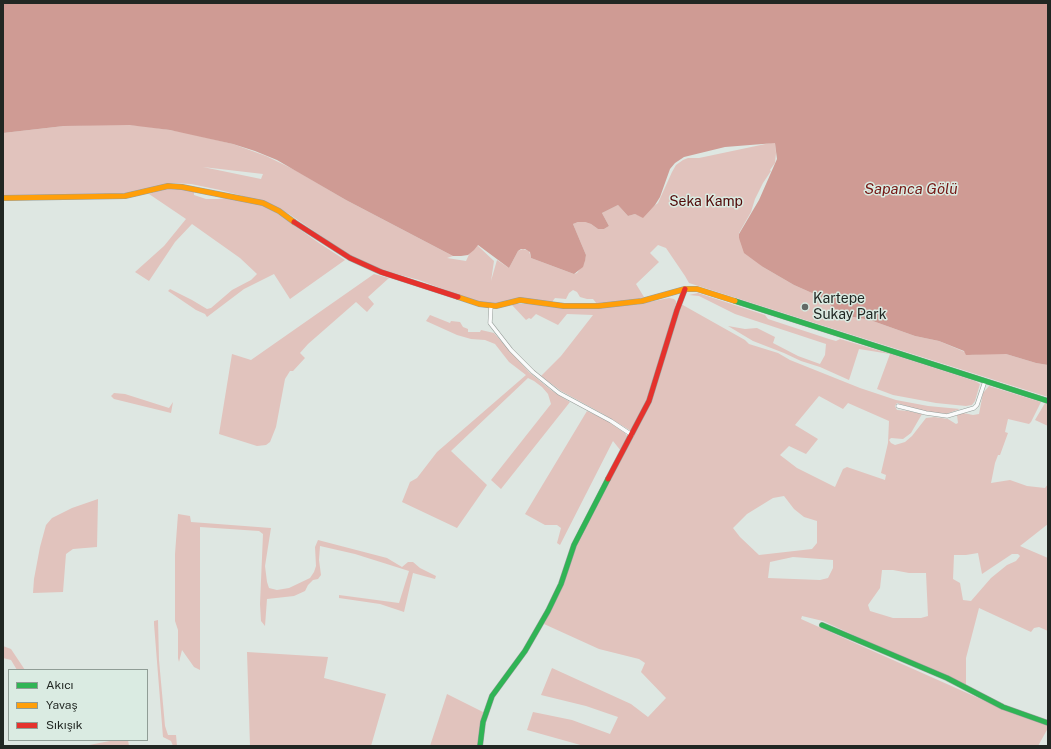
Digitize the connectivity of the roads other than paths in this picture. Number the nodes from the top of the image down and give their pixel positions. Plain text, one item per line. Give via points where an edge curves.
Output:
1 (3, 198) edge
2 (685, 289) junction
3 (491, 306) junction
4 (985, 381) junction
5 (1048, 401) edge
6 (898, 406) dead end
7 (632, 435) junction
8 (822, 625) dead end
9 (1048, 723) edge
10 (480, 746) edge

1 - 3 street via 133,195 168,186 263,203 279,211 341,254 381,272
2 - 3 street via 653,299 620,304 564,306 520,300
2 - 4 street via 697,289
2 - 7 street via 676,310 652,394
3 - 7 street via 490,323 511,350 533,372 559,393
4 - 5 street
4 - 6 street via 974,408 947,416
7 - 10 street via 579,535 556,597 541,625 492,696 483,722
8 - 9 street via 947,678 1003,707

